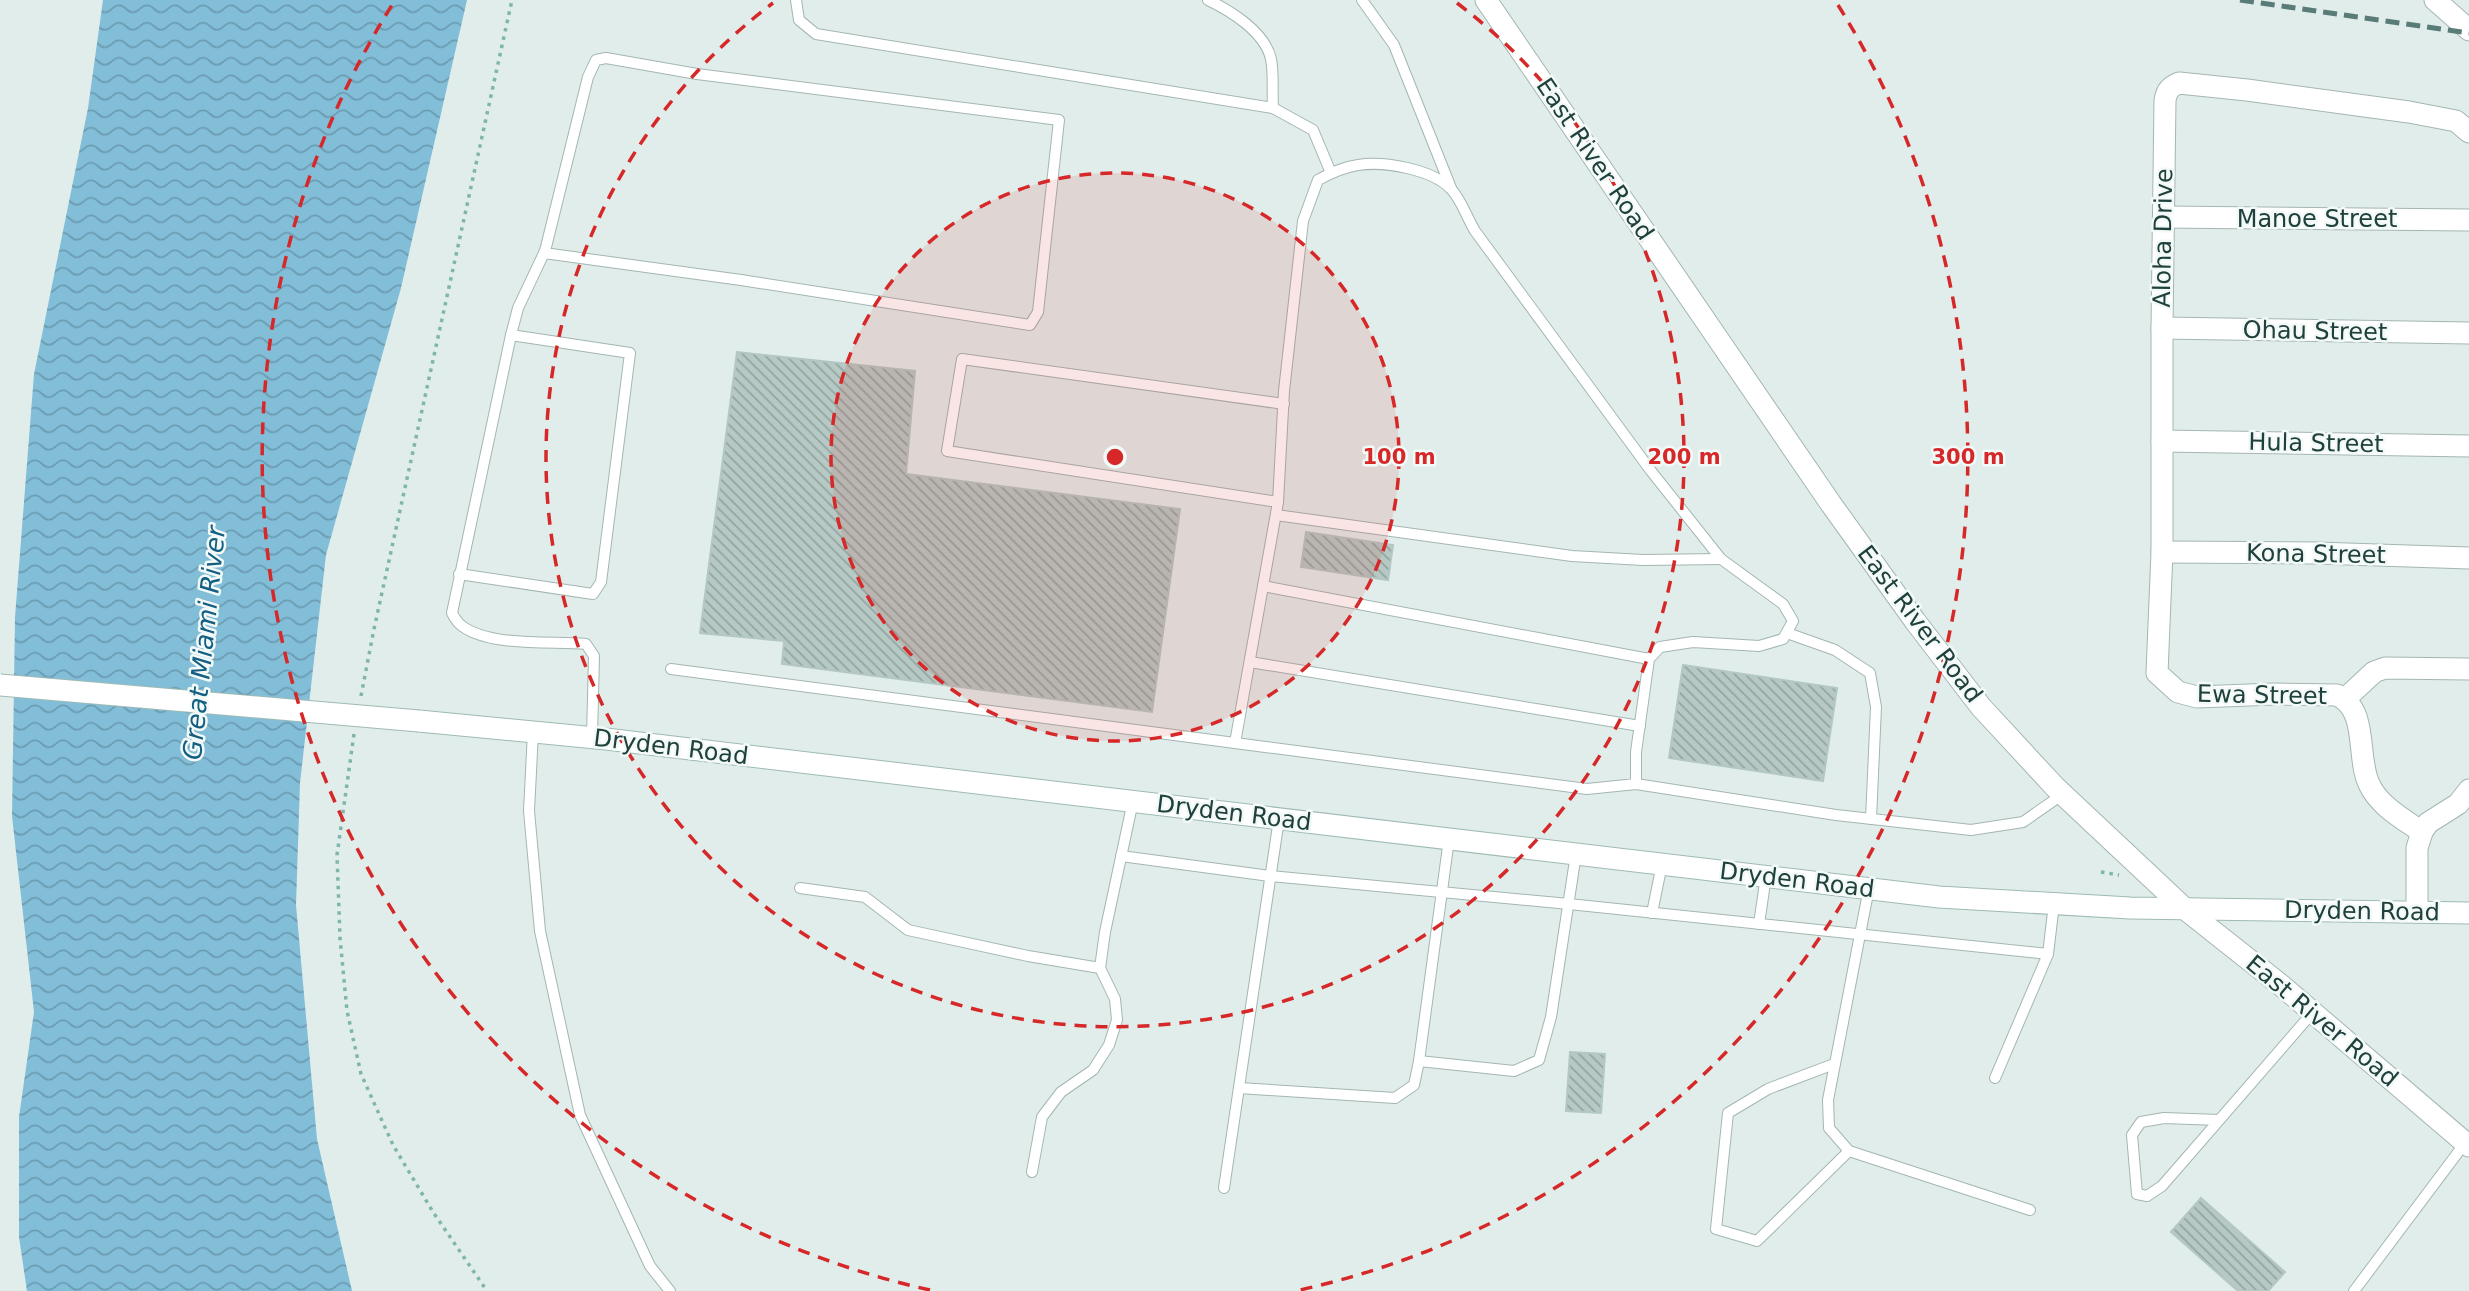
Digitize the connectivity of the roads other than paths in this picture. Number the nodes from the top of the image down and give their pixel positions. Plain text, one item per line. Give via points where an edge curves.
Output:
1 (796, 0) edge
2 (1208, 0) edge
3 (1362, 0) edge
4 (1486, 0) edge
5 (2435, 0) edge
6 (2469, 30) edge
7 (1273, 108) junction
8 (2468, 131) edge
9 (1331, 173) junction
10 (1451, 188) junction
11 (2164, 217) junction
12 (2469, 220) edge
13 (544, 253) junction
14 (2162, 328) junction
15 (2469, 334) edge
16 (511, 335) junction
17 (1284, 404) junction
18 (2162, 441) junction
19 (2469, 446) edge
20 (1278, 502) junction
21 (1276, 515) junction
22 (2162, 552) junction
23 (2469, 558) edge
24 (1721, 559) junction
25 (459, 574) junction
26 (1263, 586) junction
27 (1787, 633) junction
28 (1649, 659) junction
29 (1250, 662) junction
30 (671, 669) dead end
31 (2469, 669) edge
32 (0, 685) edge
33 (2171, 688) joint
34 (2345, 699) junction
35 (1640, 726) junction
36 (533, 732) junction
37 (592, 737) junction
38 (1235, 743) junction
39 (1636, 784) junction
40 (2469, 790) edge
41 (2063, 794) junction
42 (1133, 801) junction
43 (1279, 819) junction
44 (1871, 819) junction
45 (2422, 832) junction
46 (1449, 839) junction
47 (1576, 854) junction
48 (1121, 856) junction
49 (1662, 864) junction
50 (1270, 876) junction
51 (1766, 876) junction
52 (800, 888) dead end
53 (1869, 888) junction
54 (1442, 893) junction
55 (1569, 904) junction
56 (2054, 904) junction
57 (2185, 909) junction
58 (2417, 912) junction
59 (1652, 913) junction
60 (2469, 913) edge
61 (1759, 924) junction
62 (1861, 935) junction
63 (2048, 954) junction
64 (1100, 968) junction
65 (2313, 1012) junction
66 (1419, 1061) junction
67 (1834, 1064) junction
68 (1995, 1078) dead end
69 (1239, 1088) junction
70 (2219, 1120) junction
71 (2467, 1144) edge
72 (1849, 1151) junction
73 (1032, 1172) dead end
74 (1224, 1188) dead end
75 (2030, 1210) dead end
76 (670, 1291) edge
77 (2354, 1291) edge

1 - 7 lane via 799,20 816,34
2 - 7 lane via 1254,30 1271,57
3 - 10 lane via 1394,45
4 - 41 street, East River Road via 1915,621 1981,707
5 - 6 street
7 - 9 lane via 1312,130
8 - 11 street, Aloha Drive via 2456,121 2409,112 2179,83 2171,87 2165,100
9 - 10 lane via 1360,164 1399,166 1430,175
9 - 17 lane via 1318,180 1303,221
10 - 24 lane via 1475,231
11 - 12 street, Manoe Street
11 - 14 street, Aloha Drive
13 - 13 lane via 1030,325 1038,312 1059,120 596,60
13 - 16 lane
14 - 15 street, Ohau Street
14 - 18 street, Aloha Drive
16 - 25 lane
16 - 25 lane via 630,353 601,582 593,594
17 - 20 lane
17 - 20 lane via 962,359 947,451
18 - 19 street, Hula Street
18 - 22 street, Aloha Drive
20 - 21 lane
21 - 24 lane via 1572,556
21 - 26 lane
22 - 23 street, Kona Street
22 - 33 street, Aloha Drive via 2157,673
24 - 27 lane via 1783,604 1793,621
25 - 37 lane via 452,613 461,626 485,636 529,643 586,644 594,656
26 - 28 lane
26 - 29 lane
27 - 28 lane via 1783,639 1759,646 1693,642 1660,647
27 - 44 lane via 1835,650 1870,673 1876,707
28 - 35 lane
29 - 35 lane
29 - 38 lane
30 - 38 lane
31 - 34 street, Ewa Street via 2385,668 2374,672
32 - 36 street, Dryden Road, bridge
33 - 34 street, Ewa Street via 2206,697 2274,694
34 - 45 street via 2356,713 2369,785 2388,808
35 - 39 lane
36 - 37 street, Dryden Road
36 - 76 lane via 529,811 541,931 580,1115 650,1266
37 - 42 street, Dryden Road
38 - 39 lane via 1587,789
39 - 44 lane
40 - 45 street
41 - 44 lane via 2023,822 1971,830
41 - 57 street, East River Road
42 - 43 street, Dryden Road
42 - 48 lane
43 - 46 street, Dryden Road
43 - 50 lane
45 - 58 street via 2417,848
46 - 47 street, Dryden Road
46 - 54 lane
47 - 49 street, Dryden Road
47 - 55 lane
48 - 50 lane
48 - 64 lane
49 - 51 street, Dryden Road
49 - 59 lane
50 - 54 lane
50 - 69 lane
51 - 53 street, Dryden Road
51 - 61 lane
52 - 64 lane via 865,897 908,930
53 - 56 street, Dryden Road
53 - 62 lane
54 - 55 lane
54 - 66 lane
55 - 59 lane
55 - 66 lane via 1551,1017 1539,1060 1514,1071
56 - 57 street, Dryden Road
56 - 63 lane
57 - 58 street, Dryden Road
57 - 65 street, East River Road
58 - 60 street, Dryden Road
59 - 61 lane
61 - 62 lane
62 - 63 lane
62 - 67 lane
63 - 68 lane
64 - 73 lane via 1115,999 1117,1020 1109,1045 1093,1070 1061,1092 1042,1117
65 - 70 lane
65 - 71 street, East River Road
66 - 69 lane via 1414,1086 1395,1098
67 - 72 lane via 1829,1128
67 - 72 lane via 1768,1089 1728,1113 1716,1229 1757,1241
69 - 74 lane
70 - 70 lane via 2162,1186 2147,1195 2137,1194 2132,1135 2141,1122
71 - 77 lane
72 - 75 lane

